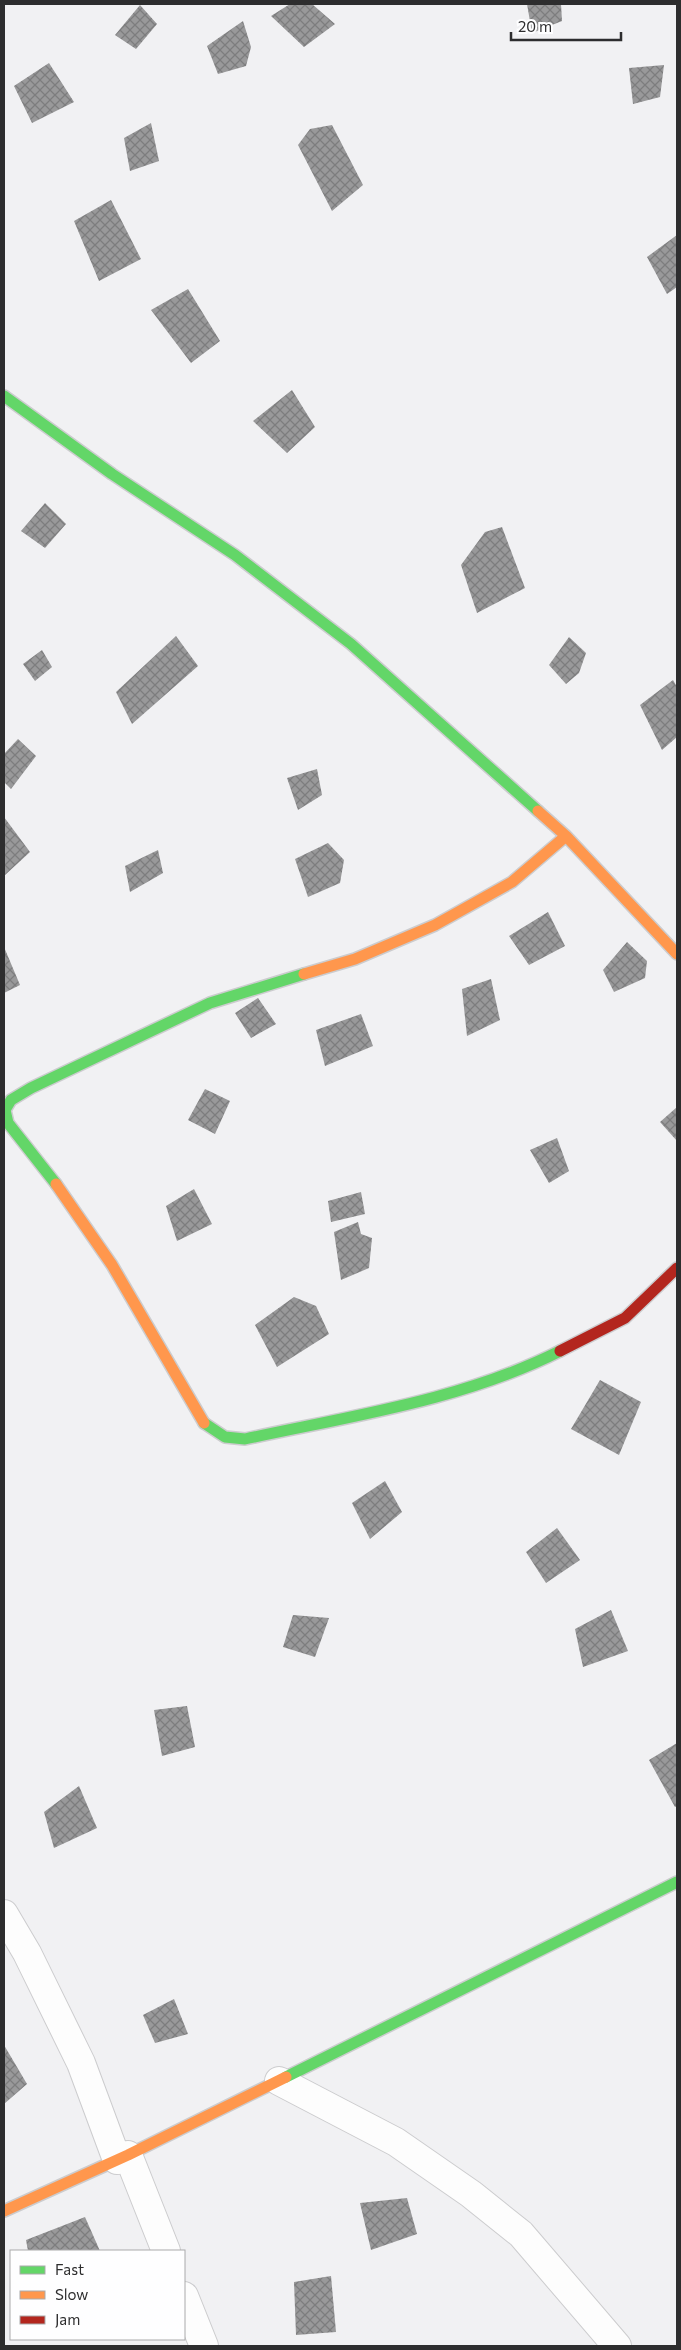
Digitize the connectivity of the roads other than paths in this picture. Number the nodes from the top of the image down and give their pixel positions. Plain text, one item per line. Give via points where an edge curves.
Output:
1 (4, 396) edge
2 (566, 836) junction
3 (677, 954) edge
4 (677, 1268) edge
5 (677, 1882) edge
6 (4, 1914) edge
7 (279, 2081) junction
8 (122, 2158) junction
9 (4, 2211) edge
10 (166, 2250) edge
11 (185, 2298) edge
12 (204, 2346) edge
13 (617, 2346) edge

1 - 2 street via 112,474 235,555 351,644
2 - 3 street
2 - 4 street via 512,882 434,924 355,959 210,1003 31,1088 11,1100 5,1110 8,1123 56,1183 112,1265 205,1424 225,1437 245,1439 425,1400 530,1366 624,1318
5 - 7 street
6 - 8 street via 81,2062
7 - 8 street
7 - 13 street via 396,2142 471,2194 514,2228
8 - 9 street
8 - 10 street
11 - 12 street

